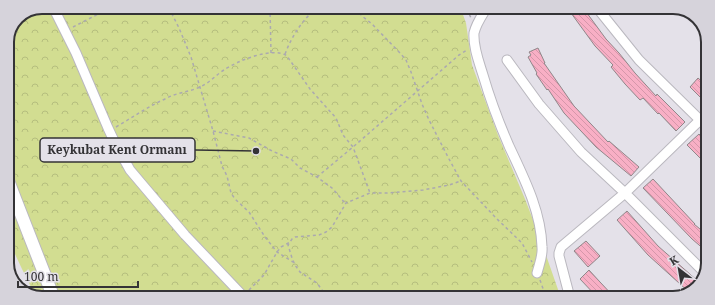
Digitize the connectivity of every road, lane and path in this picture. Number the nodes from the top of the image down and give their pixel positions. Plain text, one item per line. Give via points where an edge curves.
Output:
1 (57, 14) edge
2 (98, 14) edge
3 (172, 14) edge
4 (270, 14) edge
5 (311, 14) edge
6 (360, 14) edge
7 (483, 14) edge
8 (602, 14) edge
9 (65, 30) junction
10 (475, 45) junction
11 (271, 53) junction
12 (285, 54) junction
13 (507, 60) dead end
14 (200, 88) junction
15 (418, 91) junction
16 (700, 120) joint
17 (109, 131) junction
18 (213, 131) junction
19 (354, 147) junction
20 (317, 177) junction
21 (461, 181) junction
22 (370, 193) junction
23 (624, 193) junction
24 (14, 196) edge
25 (346, 203) junction
26 (290, 242) junction
27 (277, 252) junction
28 (293, 262) junction
29 (700, 267) edge
30 (537, 273) junction
31 (51, 291) edge
32 (238, 291) edge
33 (248, 291) edge
34 (323, 291) edge
35 (543, 291) edge
36 (568, 291) edge

1 - 9 street
2 - 9 path
3 - 14 path via 185,43
4 - 11 path
5 - 12 path via 296,31
6 - 15 path via 401,54 409,66
7 - 10 street via 475,29
8 - 16 street via 639,60
9 - 17 street
10 - 15 path via 459,55
10 - 30 street via 490,98 537,216 542,255
11 - 12 path
11 - 14 path via 234,64
12 - 19 path via 334,115 343,135
13 - 23 street via 539,104 581,152
14 - 17 path via 168,97
14 - 18 path
15 - 19 path
15 - 21 path via 437,136
16 - 23 street
17 - 32 street via 130,170 185,235
18 - 20 path via 249,138 291,159 300,168
18 - 27 path via 231,193 249,212 264,237
19 - 20 path
19 - 22 path
20 - 25 path
21 - 22 path via 417,191
21 - 30 path via 522,243
22 - 25 path
23 - 29 street
23 - 36 street via 561,247 559,256
24 - 31 street
25 - 26 path via 332,227 326,232 295,237
26 - 27 path
26 - 28 path via 288,244
27 - 28 path
27 - 33 path via 264,276
28 - 34 path via 300,272 317,283
30 - 35 path

